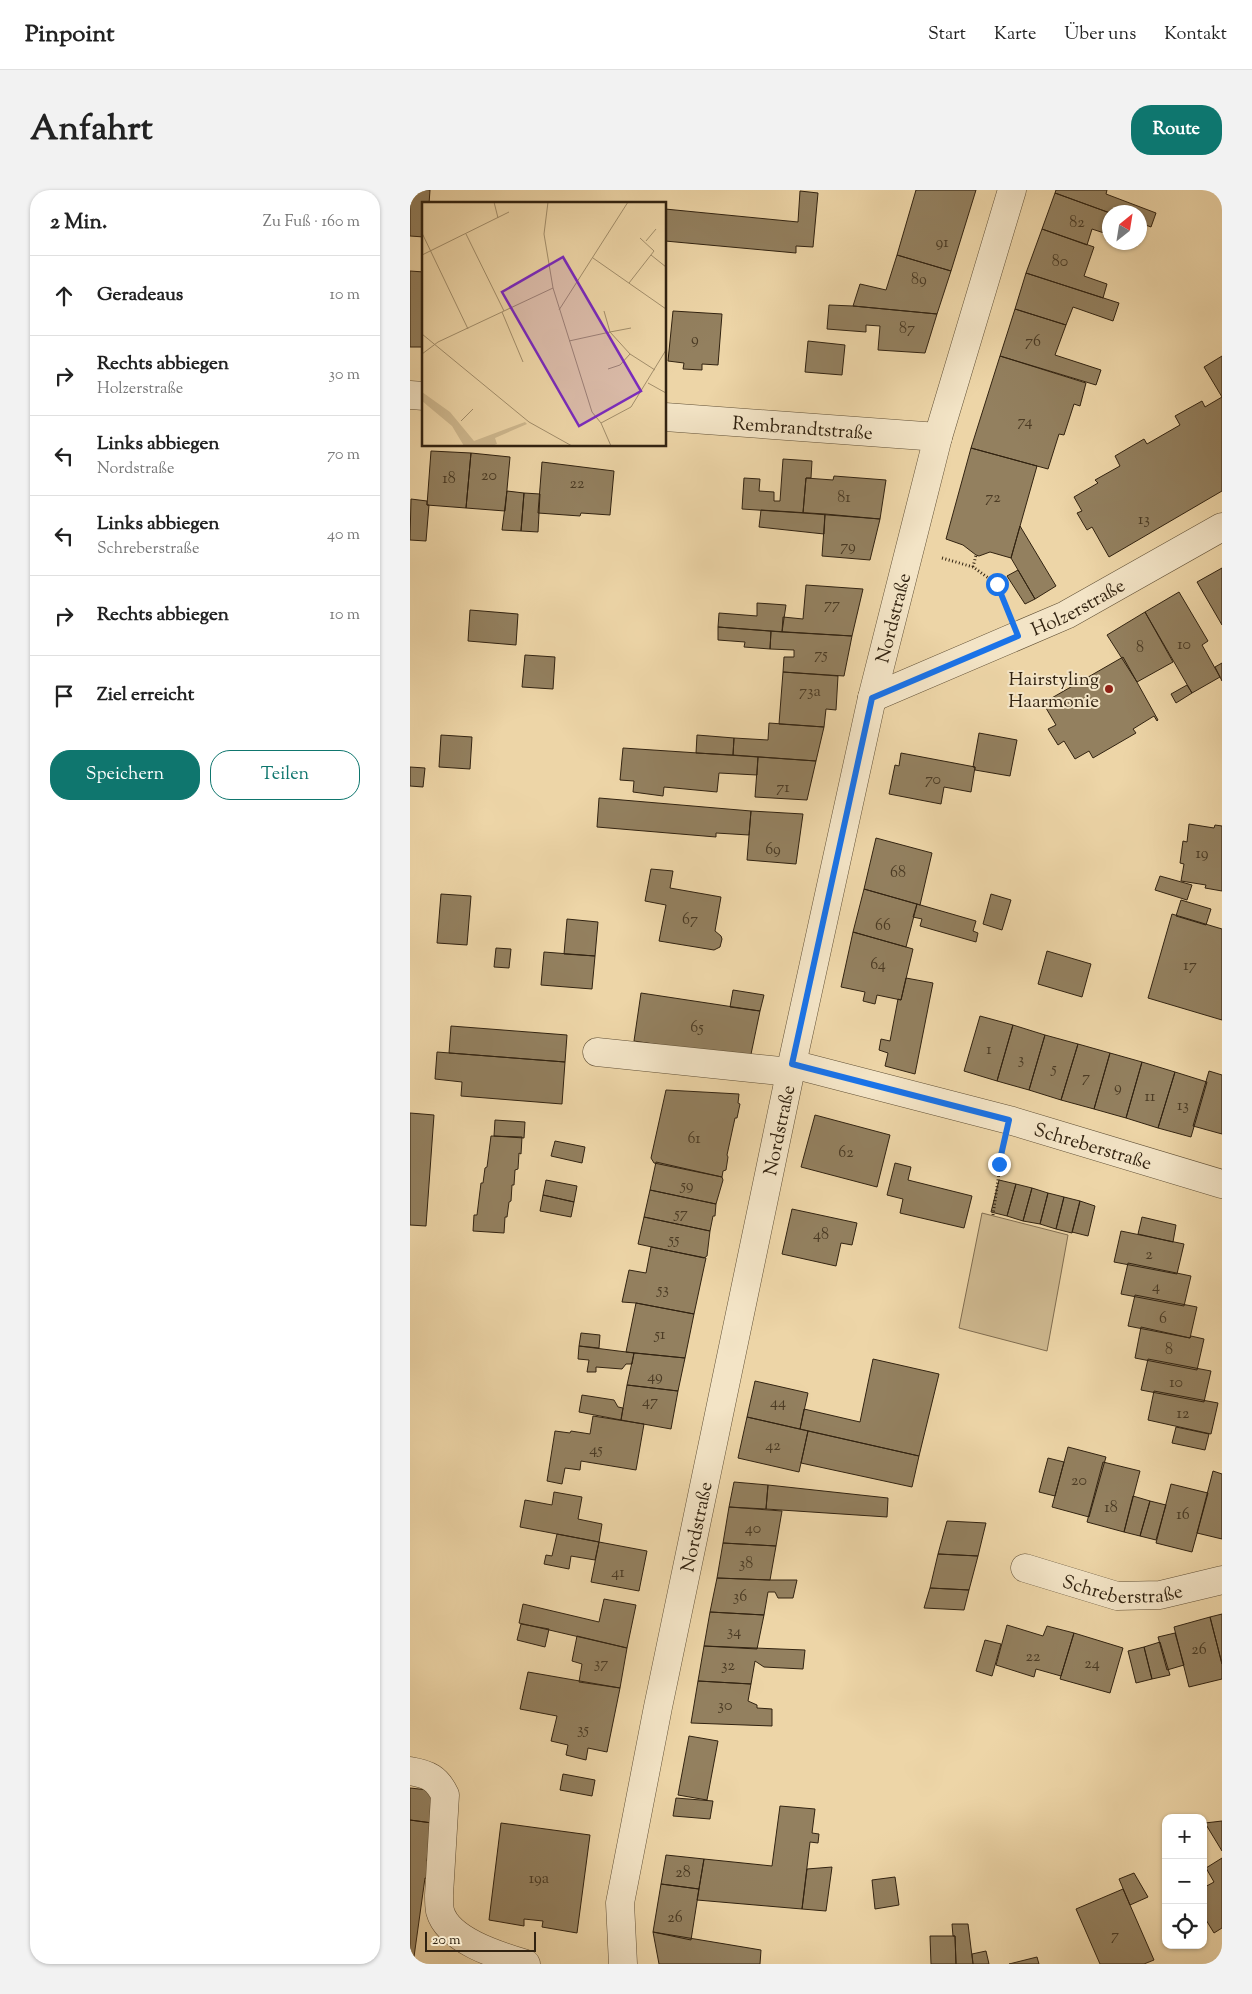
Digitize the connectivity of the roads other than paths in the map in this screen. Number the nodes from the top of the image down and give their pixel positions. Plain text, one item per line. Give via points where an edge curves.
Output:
1 (1012, 190) edge
2 (666, 417) edge
3 (938, 437) junction
4 (1222, 527) edge
5 (872, 698) junction
6 (597, 1052) dead end
7 (791, 1068) junction
8 (1222, 1184) edge
9 (1025, 1568) dead end
10 (1222, 1580) edge
11 (410, 1771) edge
12 (526, 1964) edge
13 (623, 1964) edge

1 - 3 street, Nordstraße
2 - 3 street, Rembrandtstraße
3 - 5 street, Nordstraße
4 - 5 street, Holzerstraße via 1066,615
5 - 7 street, Nordstraße
6 - 7 street, Schreberstraße
7 - 8 street, Schreberstraße via 1009,1120
7 - 13 street, Nordstraße via 620,1903
9 - 10 street, Schreberstraße via 1117,1596 1160,1595
11 - 12 street via 426,1774 441,1786 445,1795 440,1912 451,1929 471,1943

